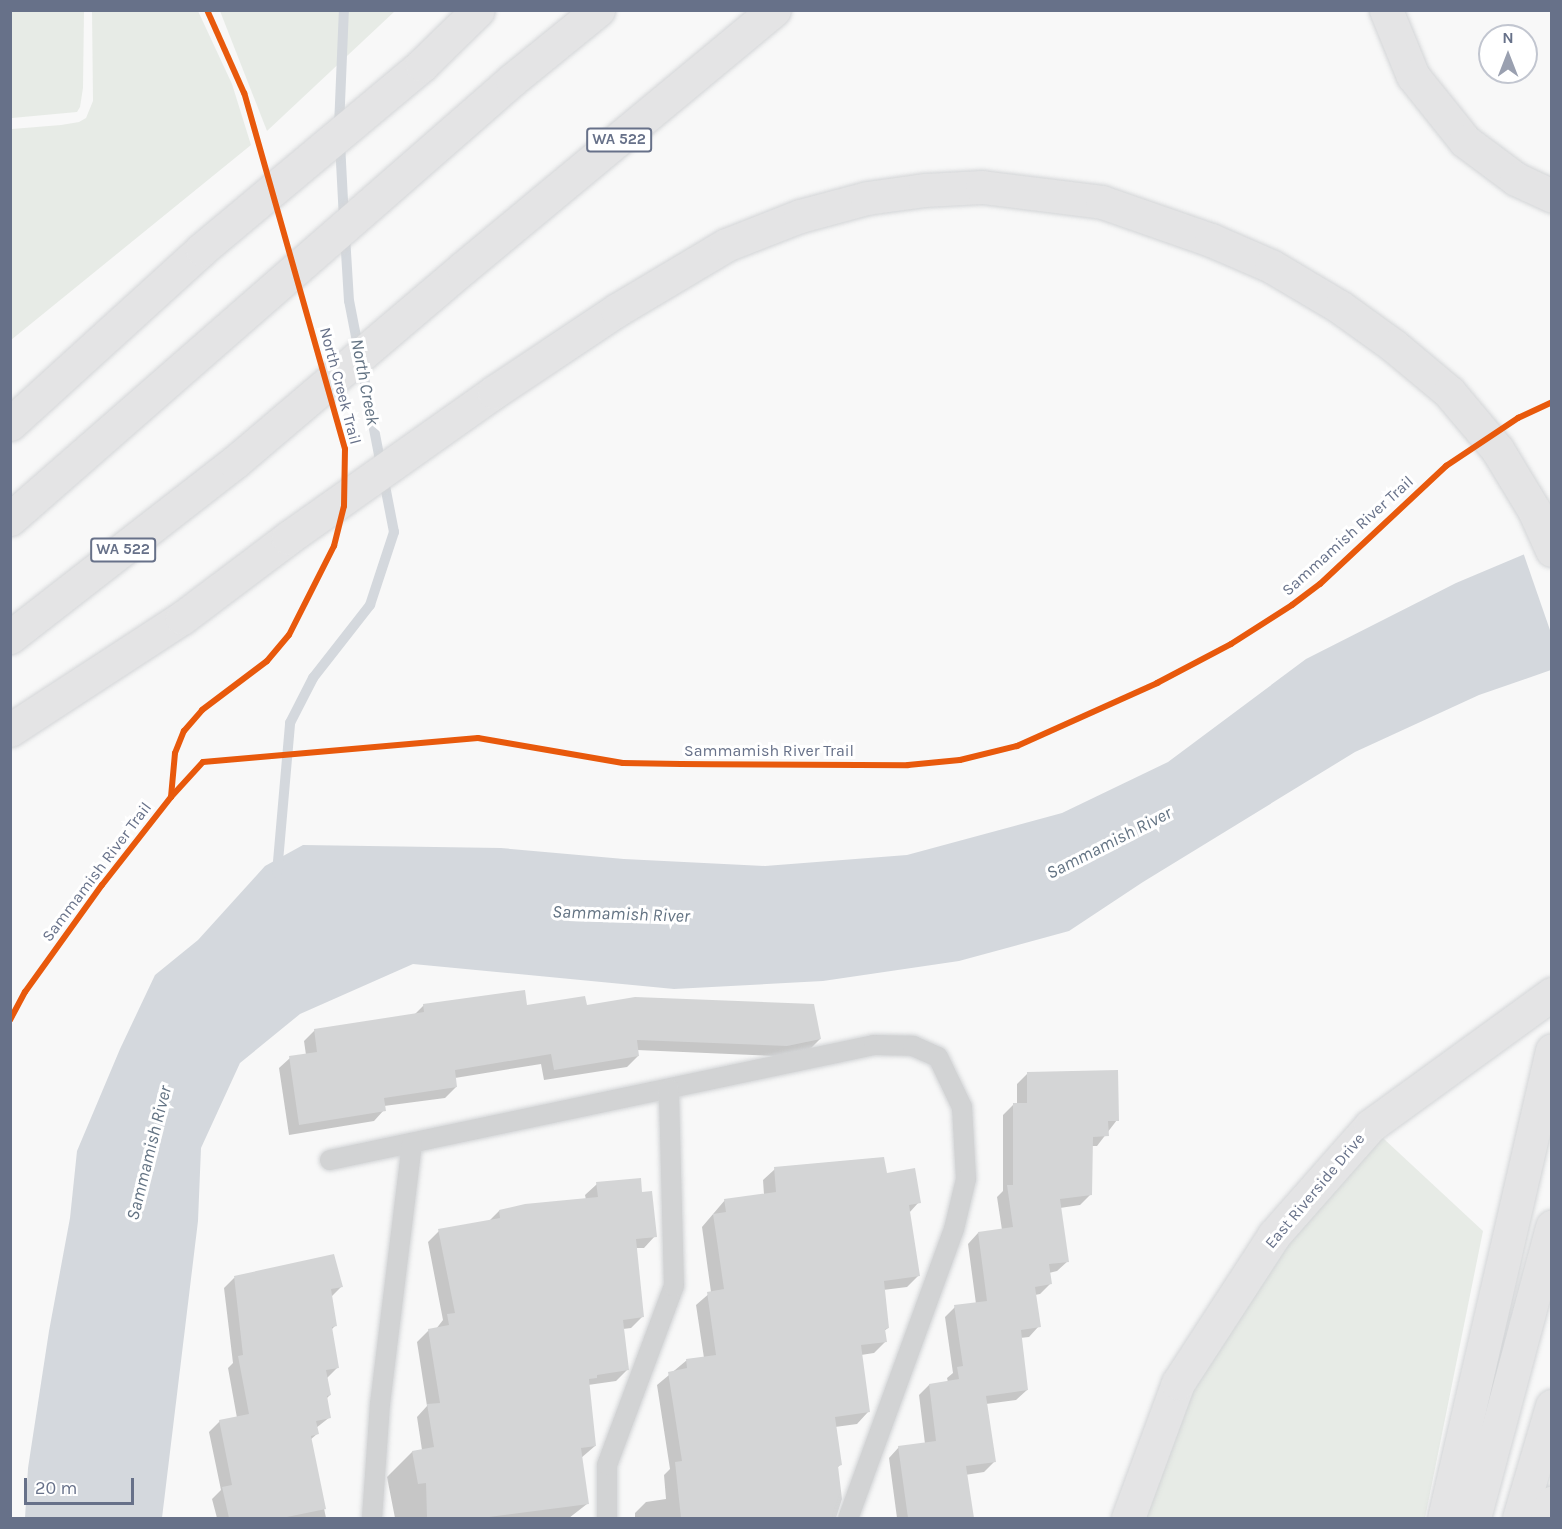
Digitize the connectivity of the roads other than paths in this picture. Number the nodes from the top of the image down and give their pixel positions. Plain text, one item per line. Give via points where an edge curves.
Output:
1 (478, 10) edge
2 (598, 10) edge
3 (774, 10) edge
4 (1386, 10) edge
5 (1551, 195) edge
6 (102, 339) junction
7 (10, 402) edge
8 (10, 424) edge
9 (10, 519) edge
10 (1551, 550) edge
11 (10, 637) edge
12 (10, 730) edge
13 (1551, 994) edge
14 (1551, 1050) edge
15 (669, 1089) junction
16 (412, 1144) junction
17 (330, 1160) dead end
18 (1550, 1231) edge
19 (1551, 1406) edge
20 (1551, 1503) edge
21 (372, 1518) edge
22 (607, 1518) edge
23 (848, 1518) edge
24 (1128, 1518) edge
25 (1444, 1518) edge
26 (1474, 1518) edge
27 (1519, 1518) edge
28 (1547, 1518) edge

1 - 6 main road via 422,65 202,249
2 - 9 main road via 512,80
3 - 11 main road, WA 522 via 235,462
4 - 5 main road via 1413,76 1465,141 1516,179
6 - 7 main road
6 - 8 main road
10 - 12 main road via 1534,510 1497,449 1449,392 1340,307 1281,272 1211,240 1102,202 982,187 925,190 867,198 800,216 726,244 494,392 182,618
13 - 24 main road, East Riverside Drive via 1370,1126 1274,1235 1178,1383
14 - 25 main road
15 - 16 lane
15 - 22 lane via 674,1286 608,1465
15 - 23 lane via 874,1045 914,1046 938,1057 962,1107 966,1179 954,1229
16 - 17 lane
16 - 21 lane via 380,1404
18 - 26 main road
19 - 27 main road
20 - 28 main road

